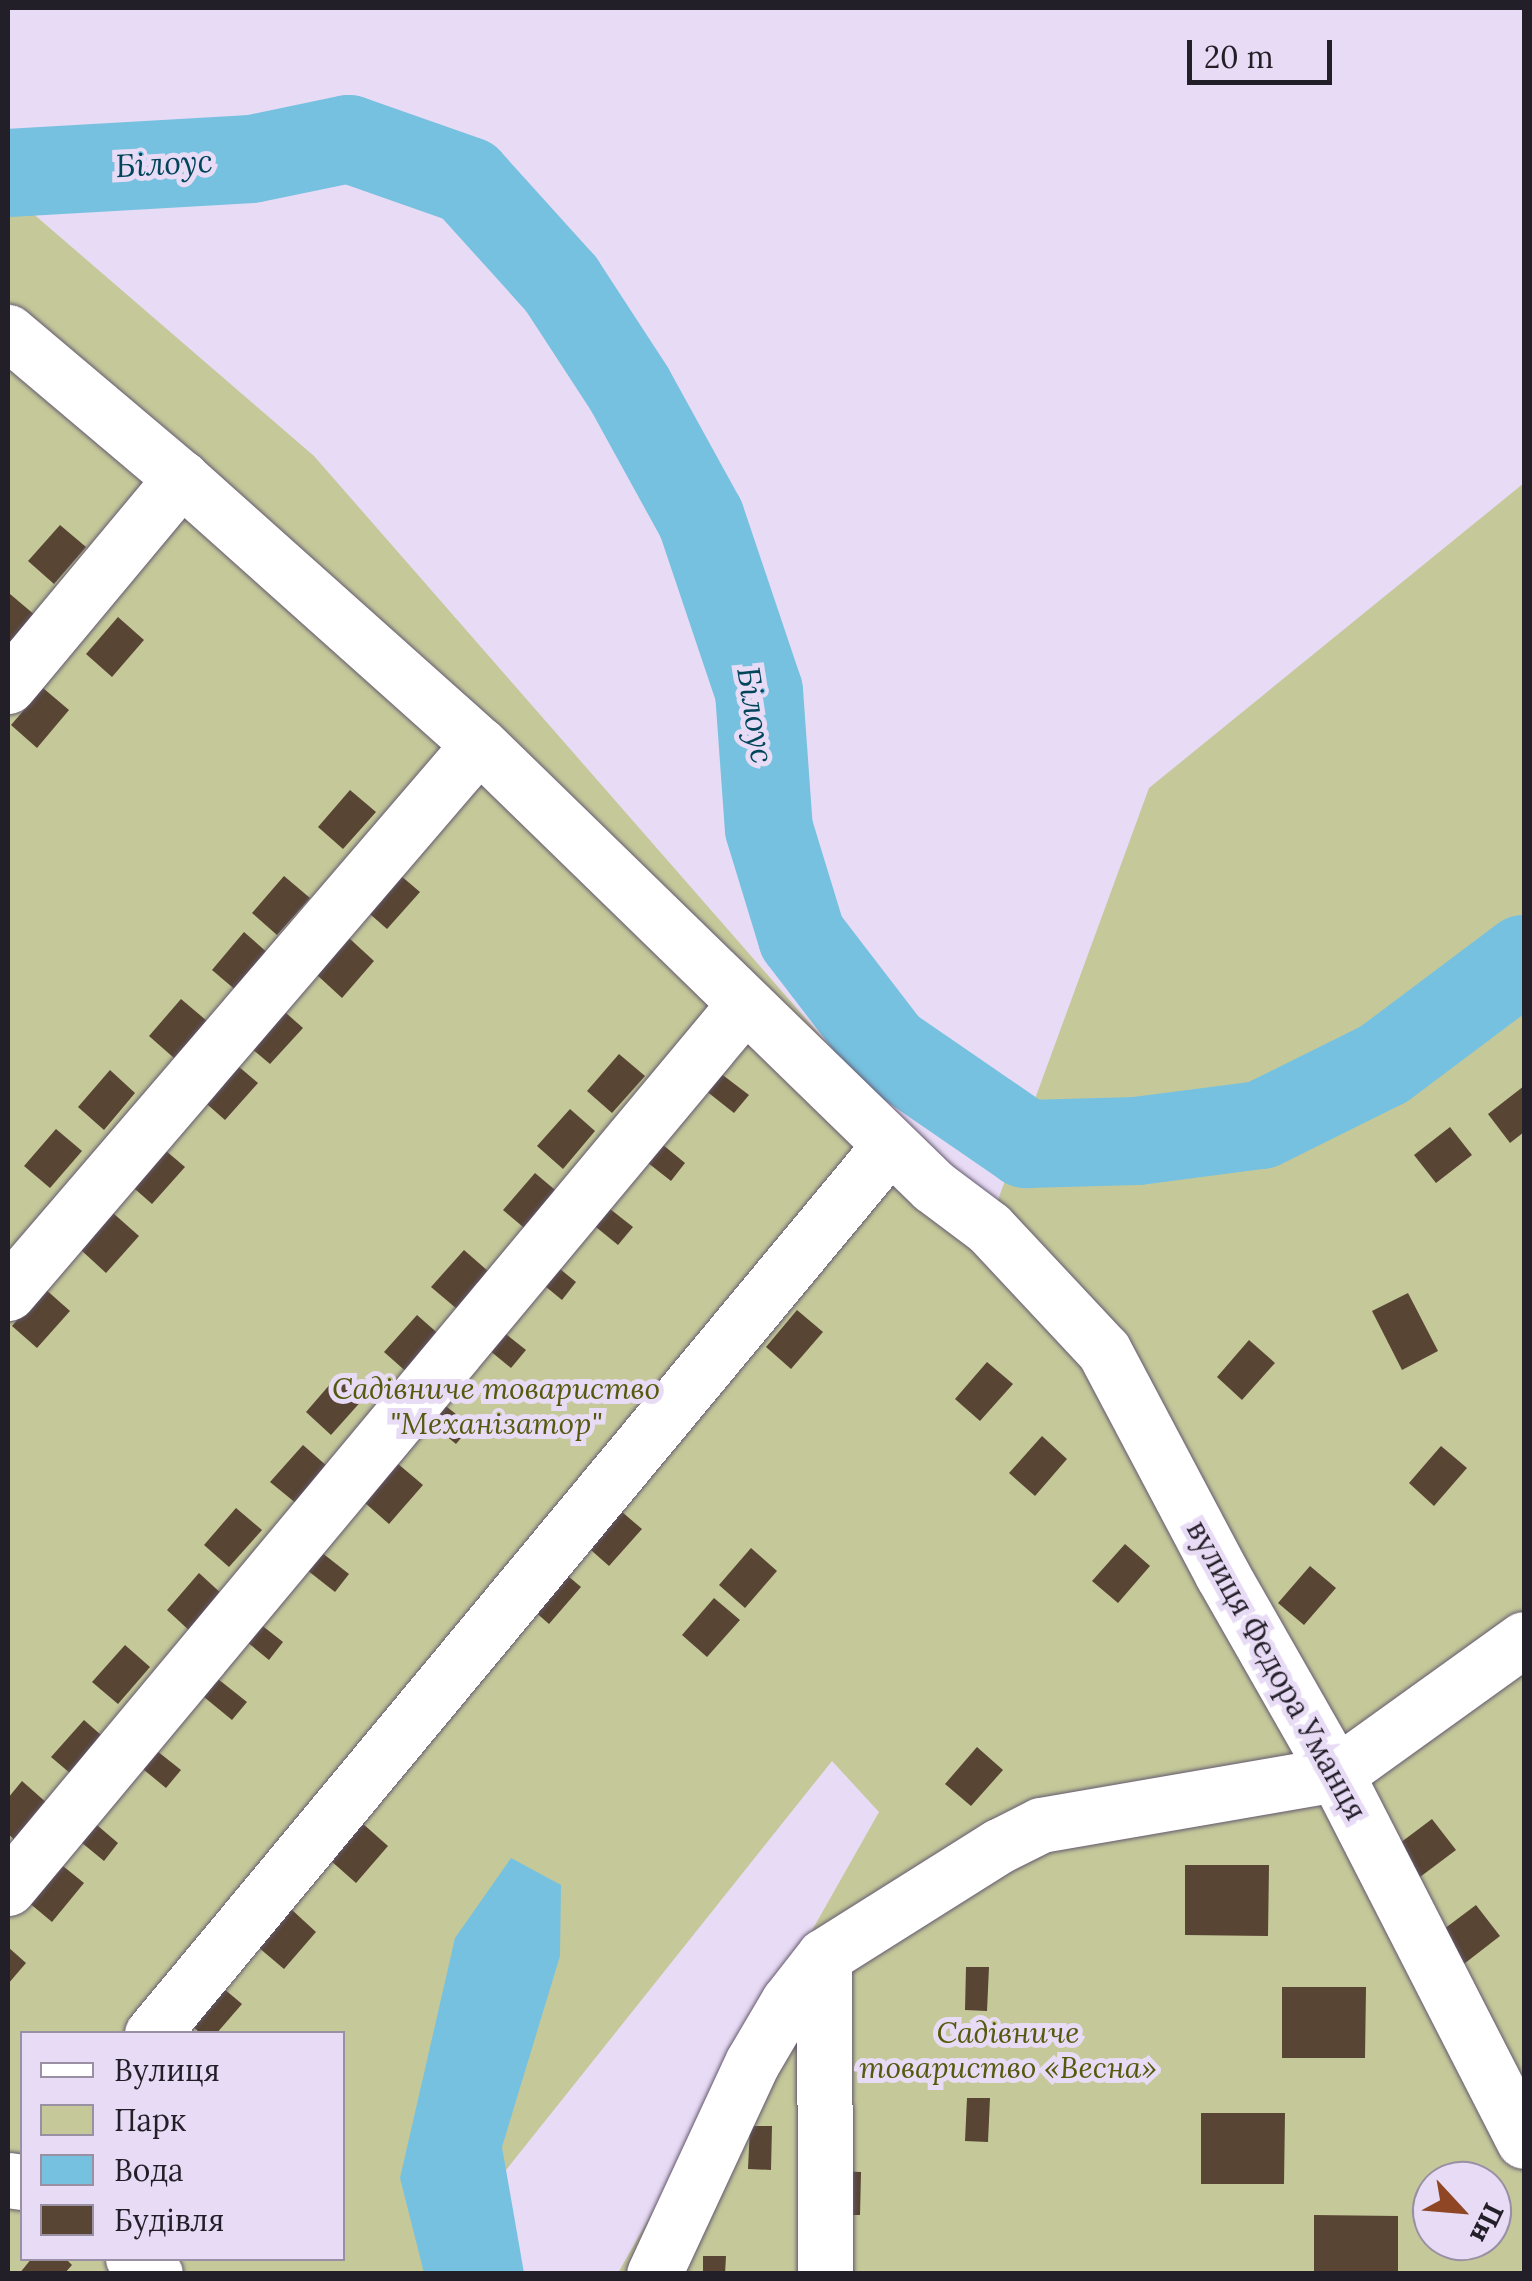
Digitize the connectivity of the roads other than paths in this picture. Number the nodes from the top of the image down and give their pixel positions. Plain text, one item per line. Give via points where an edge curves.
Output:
1 (8, 332) edge
2 (181, 478) junction
3 (8, 686) edge
4 (480, 744) junction
5 (744, 1005) junction
6 (890, 1145) junction
7 (8, 1293) edge
8 (1524, 1639) edge
9 (1336, 1774) junction
10 (8, 1888) edge
11 (824, 1956) junction
12 (154, 2031) edge
13 (1524, 2141) edge
14 (654, 2274) edge
15 (825, 2274) edge

1 - 2 street, вулиця Федора Уманця
2 - 3 street
2 - 4 street, вулиця Федора Уманця
4 - 5 street, вулиця Федора Уманця
4 - 7 street
5 - 6 street, вулиця Федора Уманця
5 - 10 street
6 - 9 street, вулиця Федора Уманця via 989,1228 1104,1350
6 - 12 street
8 - 9 street
9 - 11 street via 1041,1826
9 - 13 street, вулиця Федора Уманця
11 - 14 street via 752,2063
11 - 15 street

